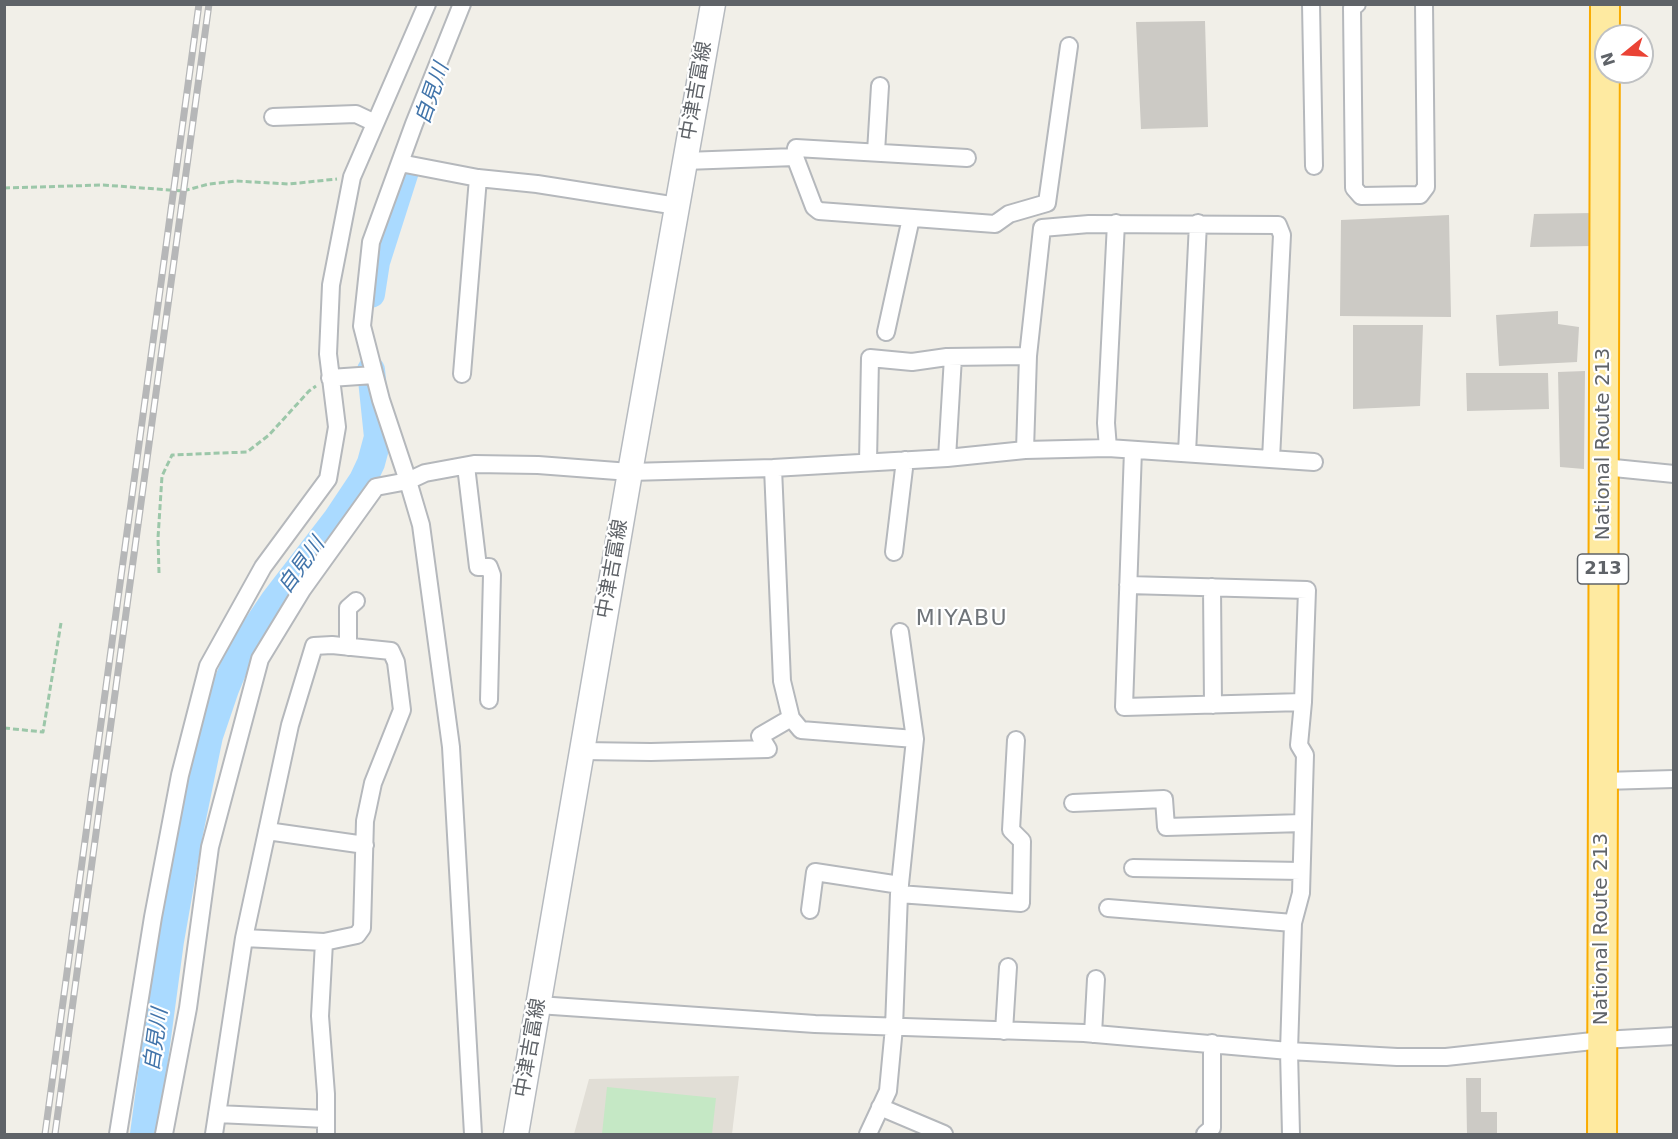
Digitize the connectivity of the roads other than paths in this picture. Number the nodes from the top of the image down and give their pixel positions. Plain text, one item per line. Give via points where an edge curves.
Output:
1 (427, 4) edge
2 (462, 4) edge
3 (713, 4) edge
4 (1311, 4) edge
5 (1357, 4) edge
6 (1424, 4) edge
7 (1605, 4) edge
8 (1069, 46) dead end
9 (880, 86) dead end
10 (273, 117) dead end
11 (375, 123) junction
12 (876, 153) junction
13 (795, 157) junction
14 (967, 158) dead end
15 (685, 161) junction
16 (400, 163) junction
17 (1314, 166) dead end
18 (478, 178) junction
19 (677, 206) junction
20 (911, 218) junction
21 (1198, 223) junction
22 (1116, 224) junction
23 (886, 332) dead end
24 (1028, 356) junction
25 (952, 357) junction
26 (462, 374) dead end
27 (374, 375) junction
28 (330, 378) junction
29 (1108, 448) junction
30 (1025, 450) junction
31 (1133, 450) junction
32 (1188, 453) junction
33 (947, 458) junction
34 (1271, 459) junction
35 (905, 460) junction
36 (868, 462) junction
37 (1314, 462) dead end
38 (466, 466) junction
39 (1604, 467) junction
40 (773, 468) junction
41 (630, 472) junction
42 (1674, 474) edge
43 (408, 481) junction
44 (894, 552) dead end
45 (1128, 585) junction
46 (1212, 587) junction
47 (356, 601) dead end
48 (900, 632) dead end
49 (348, 646) junction
50 (489, 700) dead end
51 (1303, 702) junction
52 (1213, 705) junction
53 (791, 718) junction
54 (915, 740) junction
55 (1016, 740) dead end
56 (582, 751) junction
57 (1674, 779) edge
58 (1603, 781) junction
59 (1074, 803) dead end
60 (1303, 824) junction
61 (267, 831) junction
62 (364, 845) junction
63 (1133, 868) dead end
64 (1302, 871) junction
65 (899, 889) junction
66 (1108, 908) dead end
67 (810, 910) dead end
68 (1293, 923) junction
69 (244, 938) junction
70 (324, 942) junction
71 (1008, 968) dead end
72 (1096, 979) dead end
73 (538, 1005) junction
74 (894, 1027) junction
75 (1004, 1031) junction
76 (1094, 1034) junction
77 (1674, 1036) edge
78 (1602, 1040) junction
79 (1212, 1043) junction
80 (1289, 1051) junction
81 (880, 1107) junction
82 (217, 1114) junction
83 (326, 1127) edge
84 (118, 1134) edge
85 (164, 1134) edge
86 (214, 1134) edge
87 (473, 1134) edge
88 (516, 1134) edge
89 (868, 1134) edge
90 (944, 1134) edge
91 (1205, 1134) edge
92 (1291, 1134) edge
93 (1602, 1134) edge

1 - 11 street
2 - 16 street
3 - 15 main road, 中津吉富線
4 - 17 street
5 - 6 street via 1352,8 1354,188 1361,196 1420,195 1426,187
7 - 39 highway, National Route 213 / 213
8 - 20 street via 1047,203 1009,214 995,224
9 - 12 street
10 - 11 street via 356,114
11 - 28 street via 352,177 330,285
12 - 13 street via 796,148
12 - 14 street
13 - 15 street
13 - 20 street via 819,211
15 - 19 main road, 中津吉富線
16 - 18 street
16 - 27 street via 371,242 362,326
18 - 19 street
18 - 26 street
19 - 41 main road, 中津吉富線
20 - 23 street
21 - 22 street
21 - 32 street
21 - 34 street via 1278,225 1282,235
22 - 24 street via 1042,228
22 - 29 street
24 - 25 street
24 - 30 street
25 - 33 street
25 - 36 street via 912,362 870,358
27 - 28 street
27 - 43 street
28 - 84 street via 337,427 328,479 263,567 208,666 180,775
29 - 30 street
29 - 31 street
30 - 33 street
31 - 32 street
31 - 45 street
32 - 34 street
33 - 35 street
34 - 37 street
35 - 36 street
35 - 44 street
36 - 40 street
38 - 41 street via 538,465
38 - 43 street via 425,473
38 - 50 street via 478,567 489,567 492,576
39 - 42 street
39 - 58 highway, National Route 213 / 213
40 - 41 street
40 - 53 street via 782,681
41 - 56 main road, 中津吉富線
43 - 85 street via 376,487 302,590 260,659 210,847 188,1008
43 - 87 street via 421,525 451,747
45 - 46 street
45 - 52 street via 1124,707
46 - 51 street via 1307,590
46 - 52 street
47 - 49 street via 348,608
48 - 54 street
49 - 61 street via 314,646 290,725
49 - 62 street via 391,651 402,710 373,783
51 - 52 street
51 - 60 street via 1299,746 1305,755
53 - 54 street via 801,730
53 - 56 street via 760,736 768,749
54 - 65 street
55 - 65 street via 1011,830 1022,841 1021,903
56 - 73 main road, 中津吉富線
57 - 58 street
58 - 78 highway, National Route 213 / 213
59 - 60 street via 1164,799 1166,827
60 - 64 street
61 - 62 street
61 - 69 street
62 - 70 street via 362,928 357,935
63 - 64 street
64 - 68 street
65 - 67 street via 815,872
65 - 74 street
66 - 68 street
68 - 80 street
69 - 70 street
69 - 82 street
70 - 83 street via 320,1016
71 - 75 street
72 - 76 street
73 - 74 street
73 - 88 main road, 中津吉富線
74 - 75 street
74 - 81 street via 888,1091
75 - 76 street
76 - 79 street
77 - 78 street
78 - 80 street via 1446,1057
78 - 93 highway, National Route 213 / 213
79 - 80 street
79 - 91 street via 1212,1128
80 - 92 street
81 - 89 street
81 - 90 street
82 - 83 street
82 - 86 street

